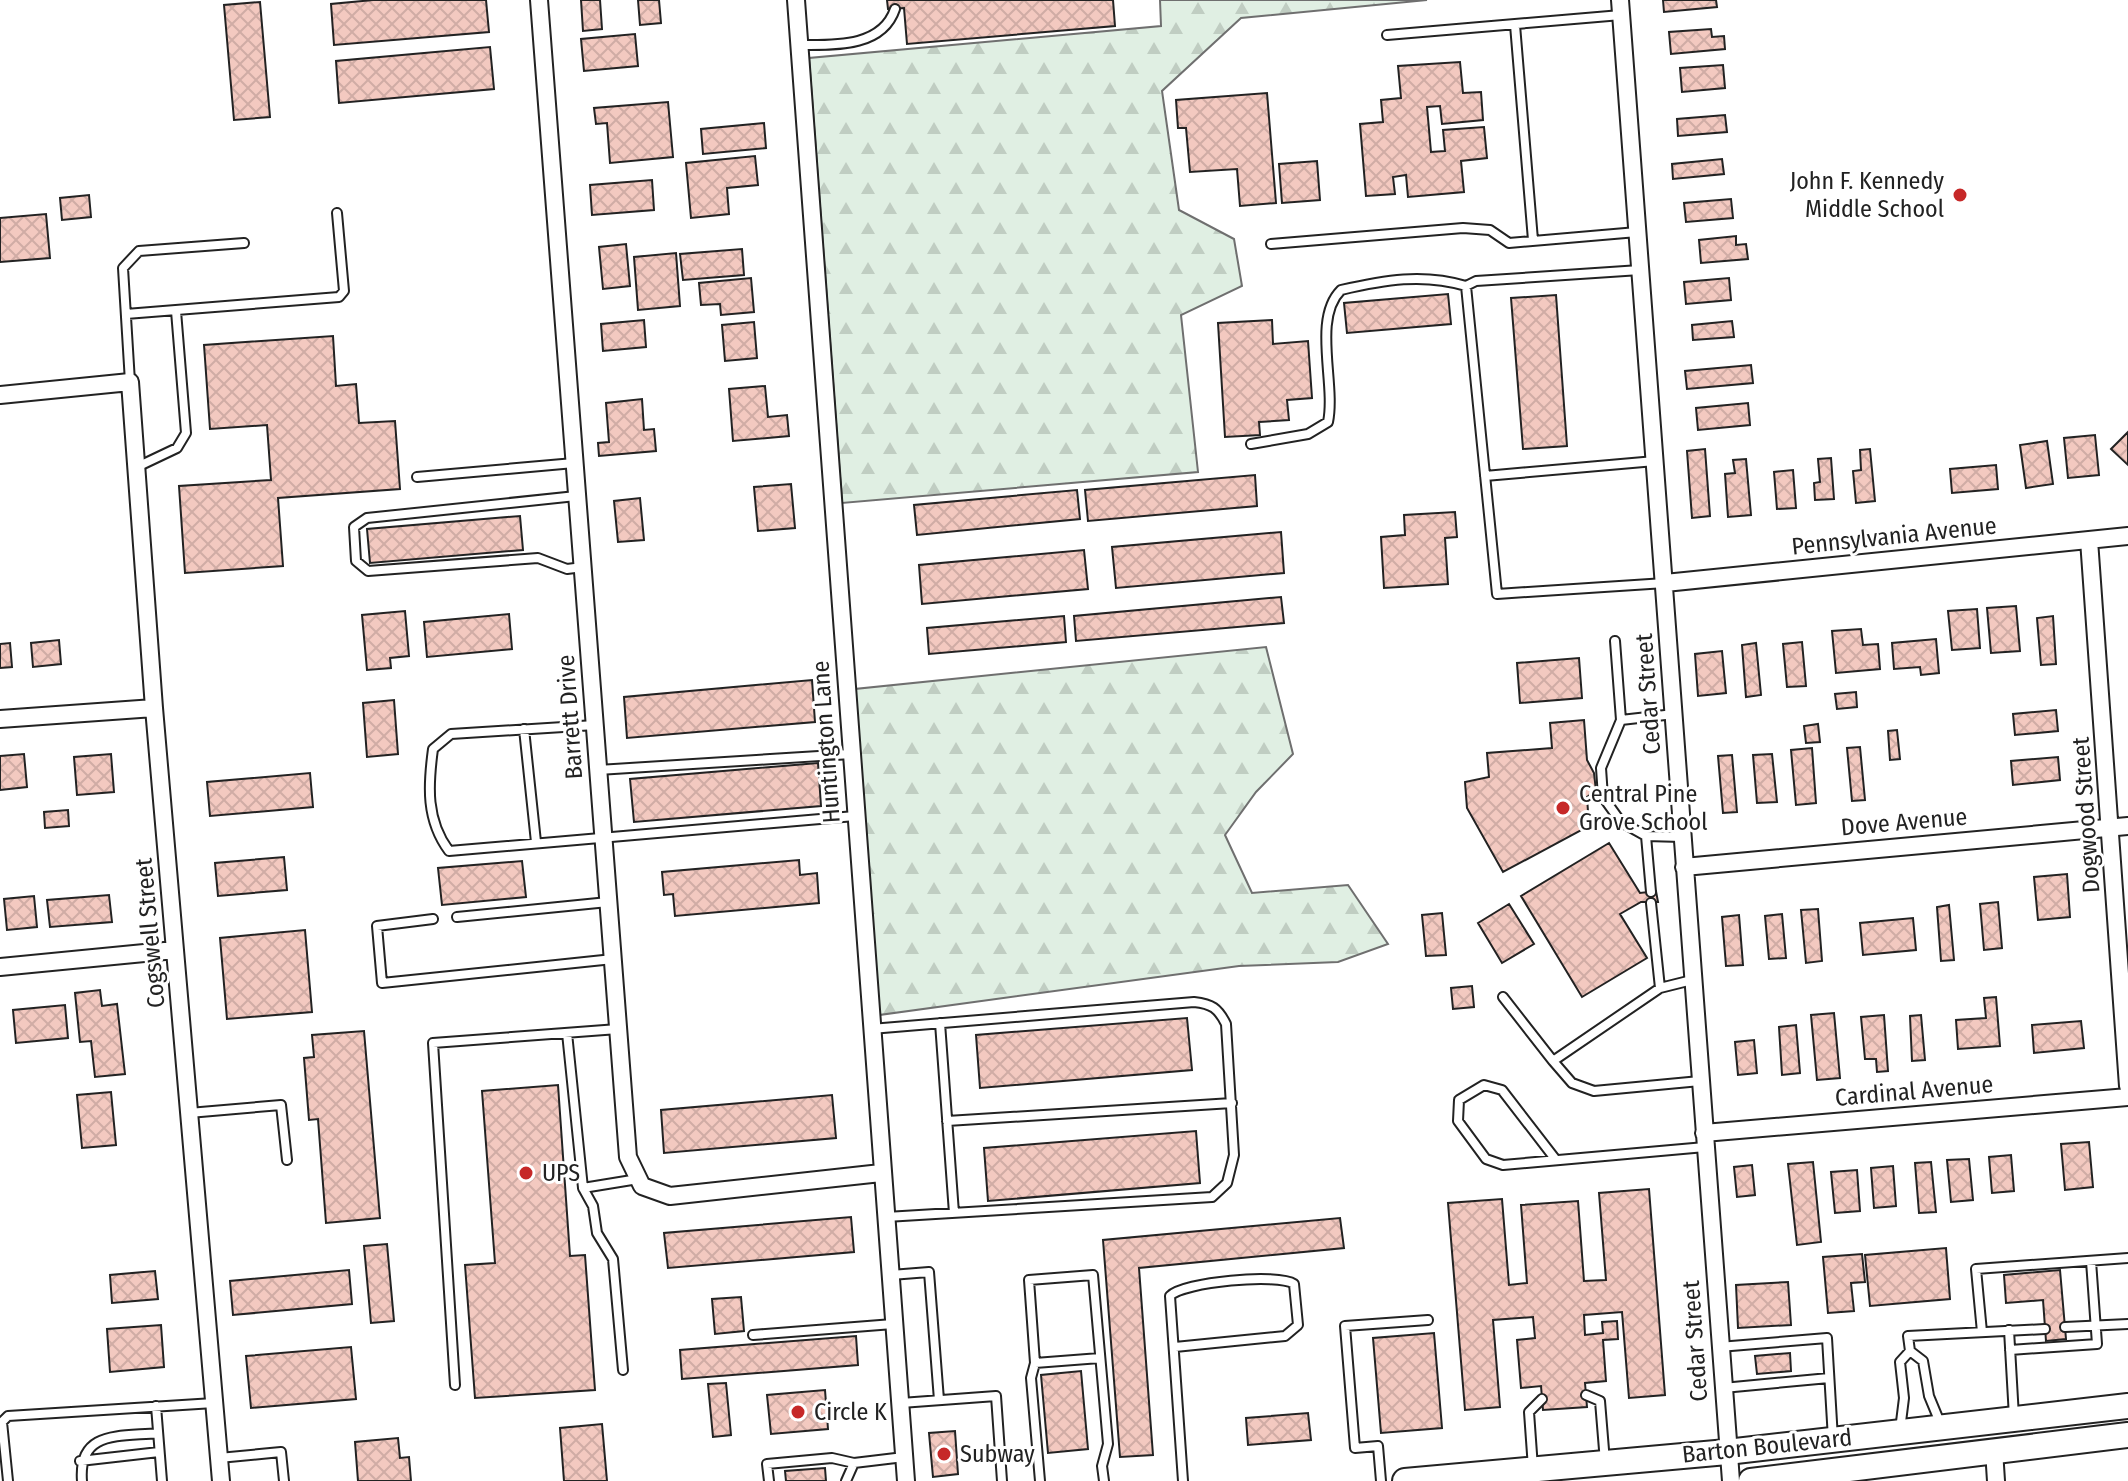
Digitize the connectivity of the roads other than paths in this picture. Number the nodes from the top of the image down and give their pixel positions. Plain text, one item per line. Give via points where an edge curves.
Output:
1 (539, 0) edge
2 (796, 0) edge
3 (1621, 7) edge
4 (895, 9) dead end
5 (1515, 25) junction
6 (1387, 35) dead end
7 (799, 45) junction
8 (337, 213) dead end
9 (1638, 232) junction
10 (1533, 240) junction
11 (244, 243) dead end
12 (1271, 244) dead end
13 (1641, 270) junction
14 (1466, 286) junction
15 (176, 311) junction
16 (126, 314) junction
17 (130, 382) junction
18 (0, 395) edge
19 (1251, 444) dead end
20 (1656, 461) junction
21 (575, 463) junction
22 (137, 468) junction
23 (1485, 476) junction
24 (417, 477) dead end
25 (577, 496) junction
26 (2128, 536) edge
27 (2089, 540) junction
28 (583, 567) junction
29 (1665, 583) junction
30 (1615, 641) dead end
31 (154, 708) junction
32 (1674, 714) junction
33 (0, 719) edge
34 (1621, 720) junction
35 (595, 725) junction
36 (524, 729) junction
37 (851, 754) junction
38 (598, 770) junction
39 (855, 816) junction
40 (2120, 827) edge
41 (603, 835) junction
42 (1646, 836) junction
43 (1682, 837) junction
44 (536, 842) junction
45 (1684, 867) junction
46 (1651, 892) dead end
47 (608, 902) junction
48 (1651, 903) dead end
49 (457, 917) dead end
50 (433, 919) dead end
51 (175, 950) junction
52 (613, 959) junction
53 (0, 967) edge
54 (1692, 980) junction
55 (1660, 988) junction
56 (1503, 997) dead end
57 (940, 1023) junction
58 (618, 1029) junction
59 (870, 1029) junction
60 (567, 1033) junction
61 (1553, 1061) junction
62 (1700, 1081) junction
63 (2128, 1086) edge
64 (2128, 1097) edge
65 (1232, 1103) junction
66 (189, 1113) junction
67 (947, 1121) junction
68 (1704, 1140) junction
69 (287, 1160) dead end
70 (1556, 1160) junction
71 (881, 1173) junction
72 (639, 1179) junction
73 (583, 1188) junction
74 (954, 1213) junction
75 (884, 1217) junction
76 (2128, 1258) edge
77 (2091, 1261) junction
78 (889, 1275) junction
79 (1428, 1320) dead end
80 (893, 1324) junction
81 (2128, 1324) edge
82 (2095, 1325) junction
83 (2065, 1327) dead end
84 (2045, 1329) dead end
85 (2009, 1330) junction
86 (1982, 1332) junction
87 (753, 1335) dead end
88 (1776, 1342) junction
89 (1763, 1343) junction
90 (1175, 1347) junction
91 (1719, 1347) junction
92 (2010, 1350) junction
93 (1910, 1351) junction
94 (1778, 1354) dead end
95 (1764, 1355) dead end
96 (1100, 1358) junction
97 (1035, 1363) junction
98 (623, 1370) dead end
99 (1779, 1372) dead end
100 (1766, 1373) dead end
101 (1829, 1378) junction
102 (1780, 1383) junction
103 (1767, 1384) junction
104 (455, 1385) dead end
105 (1722, 1388) junction
106 (1586, 1395) dead end
107 (1542, 1399) dead end
108 (939, 1400) junction
109 (214, 1403) junction
110 (900, 1403) junction
111 (156, 1406) junction
112 (2128, 1406) edge
113 (2014, 1419) junction
114 (1942, 1427) junction
115 (1900, 1432) junction
116 (158, 1433) junction
117 (2128, 1435) edge
118 (1833, 1439) junction
119 (1994, 1450) junction
120 (159, 1452) junction
121 (1727, 1452) junction
122 (904, 1456) junction
123 (219, 1458) junction
124 (80, 1461) junction
125 (854, 1463) junction
126 (1605, 1463) junction
127 (1533, 1469) junction
128 (8, 1481) edge
129 (82, 1481) edge
130 (162, 1481) edge
131 (221, 1481) edge
132 (284, 1481) edge
133 (769, 1481) edge
134 (846, 1481) edge
135 (906, 1481) edge
136 (1002, 1481) edge
137 (1040, 1481) edge
138 (1104, 1481) edge
139 (1183, 1481) edge
140 (1381, 1481) edge
141 (1405, 1481) edge
142 (1731, 1481) edge
143 (1751, 1481) edge
144 (1996, 1481) edge

1 - 21 street, Barrett Drive
2 - 7 street, Huntington Lane
3 - 5 lane
3 - 9 street, Cedar Street
4 - 7 lane via 873,36 844,45
5 - 6 lane
5 - 10 lane
7 - 37 street, Huntington Lane
8 - 15 lane via 344,291 339,297
9 - 10 lane
9 - 13 street, Cedar Street
10 - 12 lane via 1509,243 1490,230 1463,228
11 - 16 lane via 139,251 123,268
13 - 14 lane via 1476,281
13 - 20 street, Cedar Street
14 - 19 lane via 1425,278 1341,290 1327,311 1328,422 1308,434
14 - 23 lane
15 - 16 lane
15 - 22 lane via 186,433 177,448
16 - 17 lane
17 - 18 street
17 - 22 street, Cogswell Street
20 - 23 lane
20 - 29 street, Cedar Street
21 - 24 lane
21 - 25 street, Barrett Drive
22 - 31 street, Cogswell Street
23 - 29 lane via 1497,594
25 - 28 street, Barrett Drive
25 - 28 lane via 367,518 354,527 356,561 368,571 538,558 567,569
26 - 27 street, Pennsylvania Avenue
27 - 29 street, Pennsylvania Avenue
27 - 40 street, Dogwood Street
28 - 35 street, Barrett Drive
29 - 32 street, Cedar Street
30 - 34 lane
31 - 33 street
31 - 51 street, Cogswell Street
32 - 34 lane
32 - 43 street, Cedar Street
34 - 42 lane via 1601,768 1603,797 1621,822
35 - 36 lane
35 - 38 street, Barrett Drive
36 - 44 lane
36 - 44 lane via 451,734 433,749 428,787 435,833 449,851
37 - 38 lane
37 - 39 street, Huntington Lane
38 - 41 street, Barrett Drive
39 - 41 lane
39 - 59 street, Huntington Lane
40 - 45 street, Dove Avenue
40 - 63 street, Dogwood Street
41 - 44 lane
41 - 47 street, Barrett Drive
42 - 43 lane
42 - 46 lane
43 - 45 street, Cedar Street
45 - 54 street, Cedar Street
47 - 49 lane
47 - 52 street, Barrett Drive
48 - 55 lane
50 - 52 lane via 377,926 382,983
51 - 53 street
51 - 66 street, Cogswell Street
52 - 58 street, Barrett Drive
54 - 55 lane
54 - 62 street, Cedar Street
55 - 61 lane
56 - 61 lane
57 - 59 lane
57 - 65 lane via 1210,1004 1226,1024
57 - 67 lane
58 - 60 lane
58 - 72 street, Barrett Drive via 628,1157
59 - 71 street, Huntington Lane
60 - 73 lane
60 - 104 lane via 433,1043
61 - 62 lane via 1572,1083 1594,1091
62 - 68 street, Cedar Street
64 - 68 street, Cardinal Avenue
65 - 67 lane
65 - 74 lane via 1232,1170 1212,1197
66 - 69 lane via 281,1105
66 - 109 street, Cogswell Street
67 - 74 lane
68 - 70 lane
68 - 91 street, Cedar Street
70 - 70 lane via 1503,1165 1486,1159 1458,1121 1459,1100 1484,1085 1502,1090
71 - 72 street via 670,1196 642,1186
71 - 75 street, Huntington Lane
72 - 73 lane
73 - 98 lane via 593,1206 597,1233 613,1259
74 - 75 lane
75 - 78 street, Huntington Lane
76 - 77 lane
77 - 82 lane
77 - 86 lane via 1976,1269
78 - 80 street, Huntington Lane
78 - 108 lane via 929,1272
79 - 140 lane via 1345,1326 1355,1448 1378,1446
80 - 87 lane
80 - 110 street, Huntington Lane
81 - 82 lane
82 - 83 lane
82 - 92 lane via 2097,1344
84 - 85 lane
85 - 86 lane
85 - 92 lane
86 - 93 lane via 1908,1336
88 - 89 lane
88 - 94 lane
88 - 101 lane via 1827,1338
89 - 91 lane
89 - 95 lane
90 - 90 lane via 1170,1296 1177,1289 1275,1278 1287,1279 1297,1291 1298,1325 1285,1336
90 - 139 lane
91 - 105 street, Cedar Street
92 - 113 lane
93 - 114 lane via 1923,1361
93 - 115 lane via 1900,1362
96 - 97 lane
96 - 97 lane via 1093,1275 1029,1280
96 - 138 lane via 1108,1444
97 - 137 lane via 1031,1378
99 - 102 lane
100 - 103 lane
101 - 102 lane
101 - 118 lane
102 - 103 lane
103 - 105 lane
105 - 121 street, Cedar Street
106 - 126 lane via 1600,1401
107 - 127 lane via 1529,1412
108 - 110 lane
108 - 136 lane via 996,1396
109 - 111 lane
109 - 123 street, Cogswell Street
110 - 122 street, Huntington Lane
111 - 116 lane
111 - 128 lane via 8,1416 2,1422
112 - 113 main road, Barton Boulevard
113 - 114 main road, Barton Boulevard
114 - 115 main road, Barton Boulevard
115 - 118 main road, Barton Boulevard
116 - 120 lane
116 - 124 lane via 97,1441
117 - 119 main road, Barton Boulevard
118 - 121 main road, Barton Boulevard
119 - 143 main road, Barton Boulevard
119 - 144 street
120 - 124 lane
120 - 130 lane
121 - 126 main road, Barton Boulevard
121 - 142 street, Cedar Street
122 - 125 lane
122 - 135 street, Huntington Lane
123 - 131 street, Cogswell Street
123 - 132 lane via 281,1452
124 - 129 lane
125 - 133 lane via 832,1458 767,1464
125 - 134 lane
126 - 127 main road, Barton Boulevard
127 - 141 main road, Barton Boulevard

